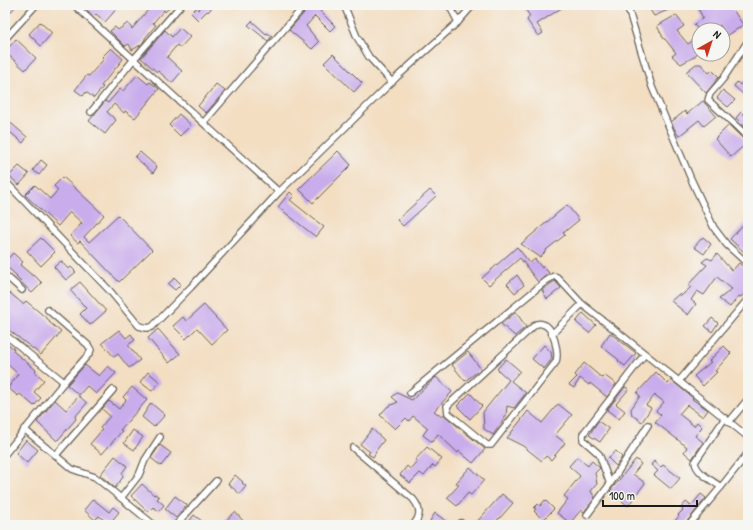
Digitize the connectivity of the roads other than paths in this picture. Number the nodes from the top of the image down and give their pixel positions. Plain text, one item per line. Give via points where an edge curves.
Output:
1 (36, 5) edge
2 (74, 5) edge
3 (181, 5) edge
4 (305, 5) edge
5 (344, 5) edge
6 (449, 5) edge
7 (473, 5) edge
8 (627, 5) edge
9 (458, 22) junction
10 (5, 40) edge
11 (748, 41) edge
12 (134, 59) junction
13 (392, 82) junction
14 (91, 112) dead end
15 (204, 122) junction
16 (748, 137) edge
17 (5, 181) edge
18 (279, 192) junction
19 (748, 264) edge
20 (5, 276) edge
21 (22, 290) dead end
22 (748, 299) edge
23 (582, 304) junction
24 (48, 310) dead end
25 (552, 334) junction
26 (8, 337) dead end
27 (645, 354) junction
28 (679, 381) junction
29 (64, 382) junction
30 (113, 390) dead end
31 (410, 393) dead end
32 (748, 399) edge
33 (727, 420) junction
34 (648, 425) dead end
35 (24, 429) junction
36 (160, 437) dead end
37 (748, 437) edge
38 (353, 448) dead end
39 (748, 452) edge
40 (5, 454) edge
41 (56, 456) junction
42 (216, 481) dead end
43 (610, 484) junction
44 (721, 487) junction
45 (121, 498) junction
46 (587, 515) dead end
47 (154, 525) edge
48 (176, 525) edge
49 (413, 525) edge
50 (689, 525) edge

1 - 10 street
2 - 12 street
3 - 12 street
4 - 15 street
5 - 13 street via 357,37 369,57
6 - 9 street
7 - 9 street
8 - 19 street via 652,87 700,200 714,228 727,245
9 - 13 street
11 - 16 street via 708,100
12 - 14 street
12 - 15 street
13 - 18 street
15 - 18 street
17 - 18 street via 110,291 139,326 147,328 152,327 191,287
20 - 21 street
22 - 28 street
23 - 25 street
23 - 27 street
23 - 31 street via 561,280 557,277 551,278
24 - 29 street via 90,348 89,354
25 - 25 street via 558,357 556,362 491,445 487,445 448,413 447,406 450,402 536,324 548,327
26 - 29 street
27 - 28 street
27 - 43 street via 583,434 583,440 599,454
28 - 33 street
29 - 35 street
30 - 41 street
32 - 33 street
33 - 37 street
33 - 44 street via 695,462 698,470
34 - 43 street
35 - 40 street
35 - 41 street
36 - 45 street via 147,456 139,475
38 - 49 street via 414,499 420,511
39 - 44 street
41 - 45 street via 72,469 95,477
42 - 48 street
43 - 46 street
44 - 50 street
45 - 47 street

